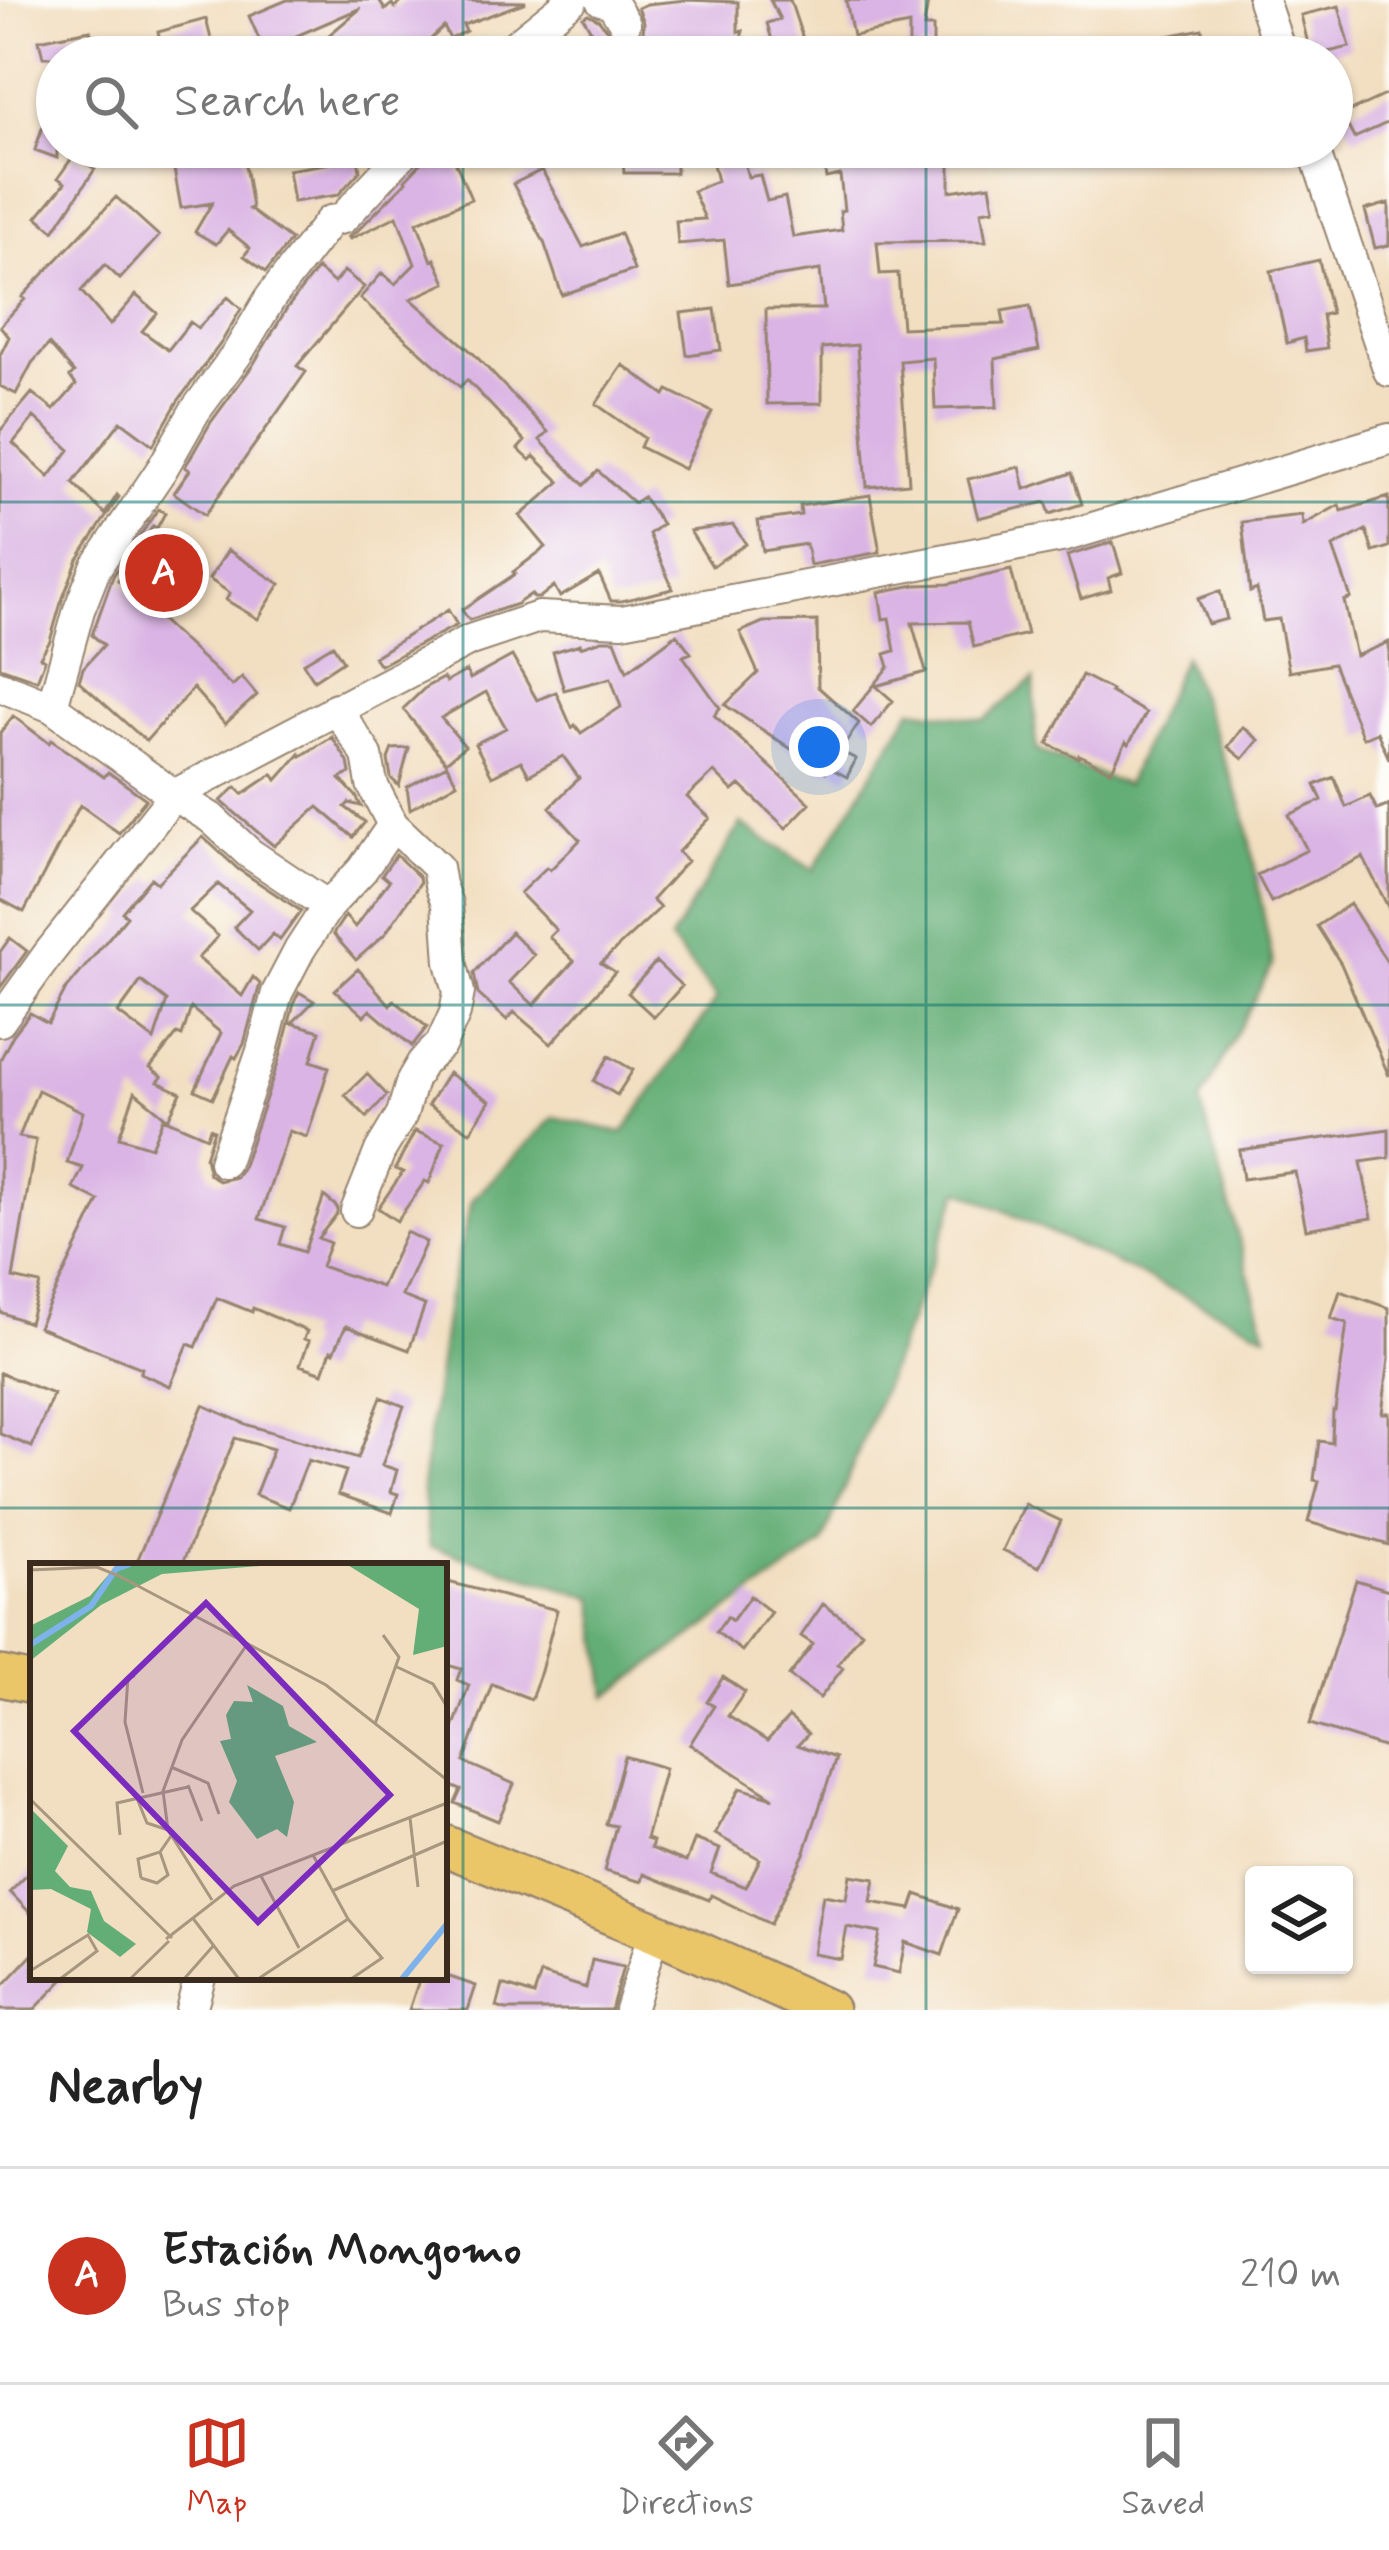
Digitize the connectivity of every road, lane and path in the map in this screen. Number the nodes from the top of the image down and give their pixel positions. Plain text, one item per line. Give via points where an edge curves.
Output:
1 (572, 0) edge
2 (601, 0) edge
3 (1263, 0) edge
4 (625, 24) dead end
5 (527, 36) edge
6 (1275, 36) edge
7 (389, 168) edge
8 (1320, 168) edge
9 (1389, 370) edge
10 (1389, 439) edge
11 (0, 686) edge
12 (52, 707) junction
13 (336, 708) junction
14 (174, 795) junction
15 (393, 825) junction
16 (328, 906) junction
17 (0, 1021) edge
18 (224, 1162) dead end
19 (356, 1211) dead end
20 (0, 1676) edge
21 (30, 1682) edge
22 (447, 1846) edge
23 (654, 1932) junction
24 (199, 1980) edge
25 (191, 2010) edge
26 (630, 2010) edge
27 (828, 2010) edge

1 - 5 street
2 - 4 street
3 - 6 street
7 - 12 street via 289,272 96,566
8 - 9 street
10 - 13 street via 1066,536 622,621 539,617 470,640
11 - 12 street
12 - 14 street
13 - 14 street
13 - 15 street via 367,755
14 - 16 street
14 - 17 street
15 - 16 street
15 - 19 street via 437,867 459,992
16 - 18 street via 277,993
20 - 21 main road
22 - 23 main road
23 - 26 street
23 - 27 main road
24 - 25 street

